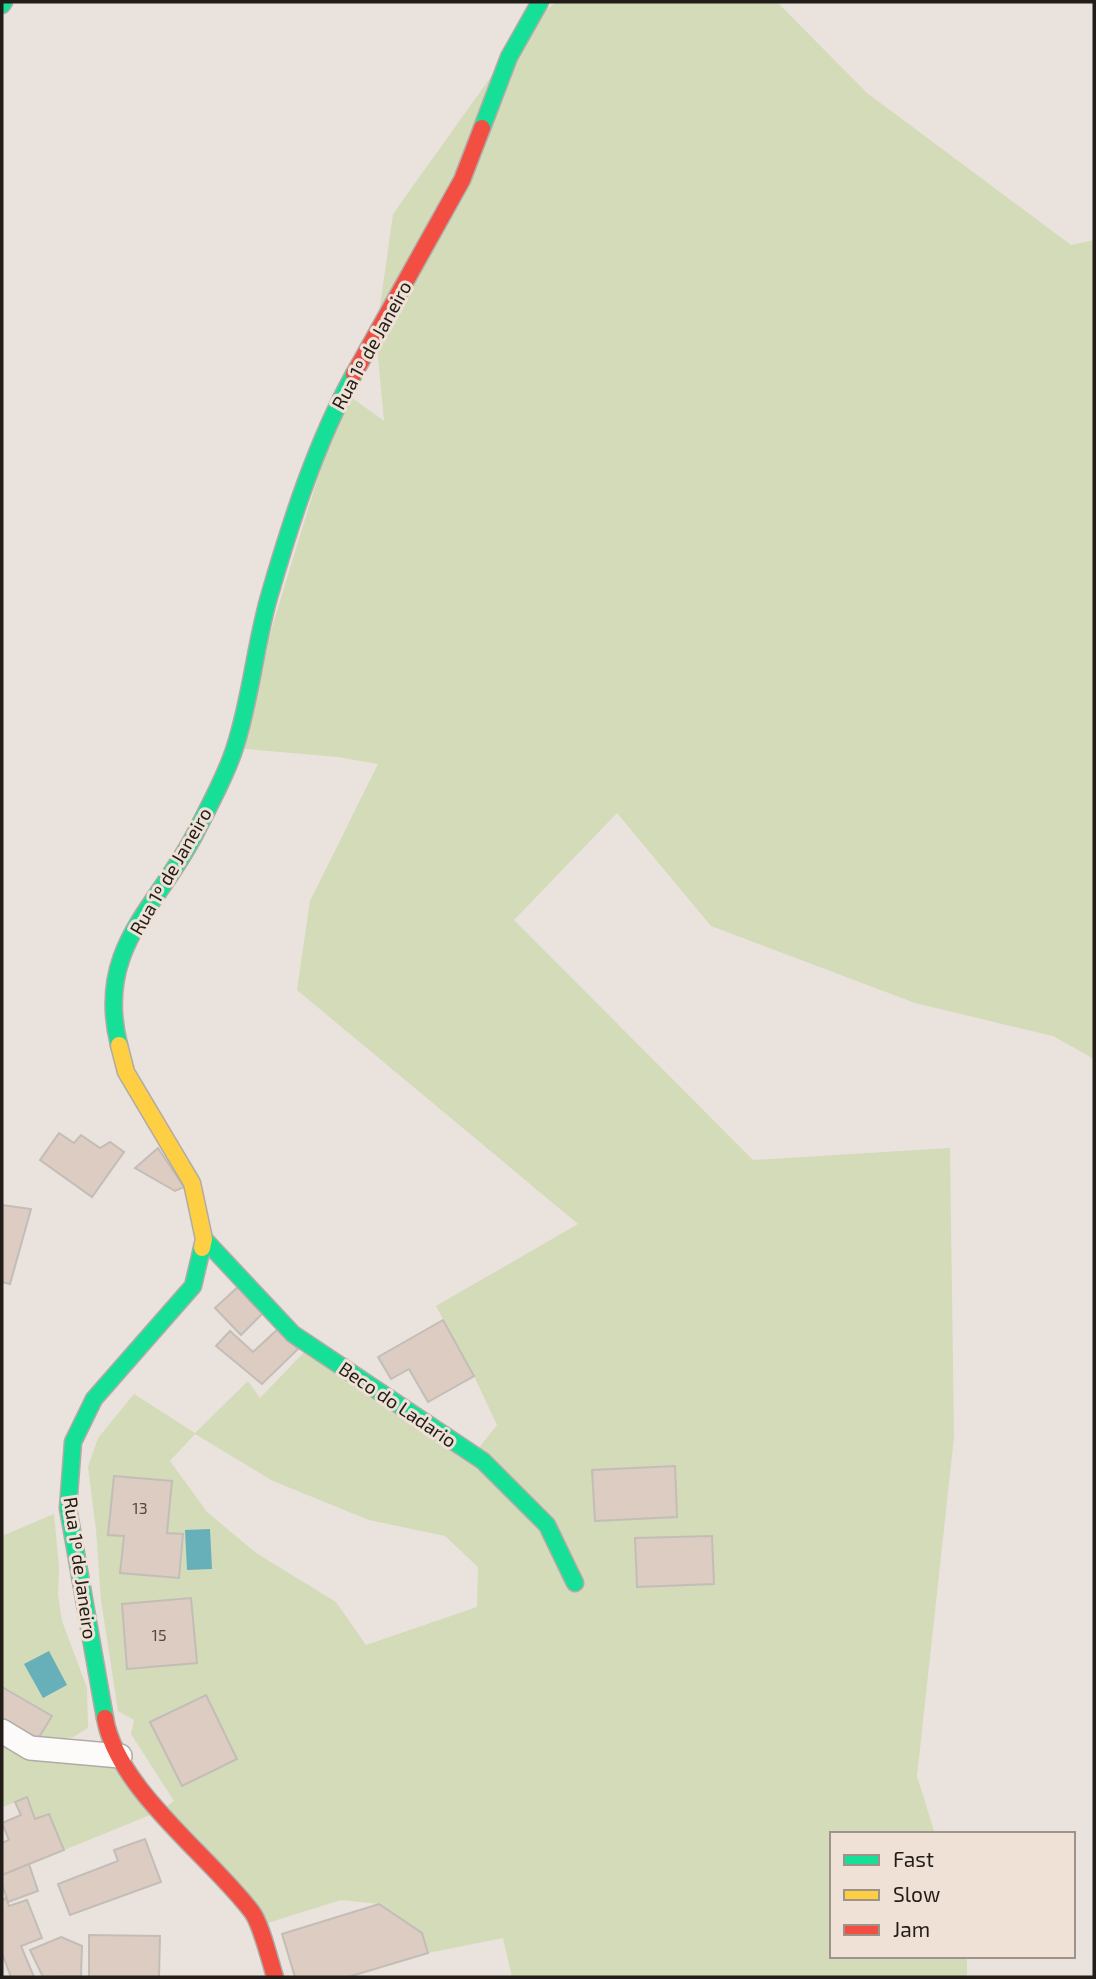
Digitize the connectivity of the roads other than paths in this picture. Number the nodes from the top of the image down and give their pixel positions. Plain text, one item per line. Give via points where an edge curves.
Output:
1 (541, 2) edge
2 (204, 1240) junction
3 (575, 1583) dead end
4 (2, 1731) edge
5 (120, 1756) junction
6 (275, 1977) edge

1 - 2 street, Rua 1º de Janeiro via 509,57 462,180 335,408 269,598 235,748 194,836 137,923 116,972 114,1024 126,1072 192,1183
2 - 3 street, Beco do Ladario via 293,1334 483,1461 547,1525
2 - 5 street, Rua 1º de Janeiro via 193,1286 94,1399 73,1442 68,1508 107,1730
4 - 5 street via 30,1748
5 - 6 street, Rua 1º de Janeiro via 133,1781 254,1914

